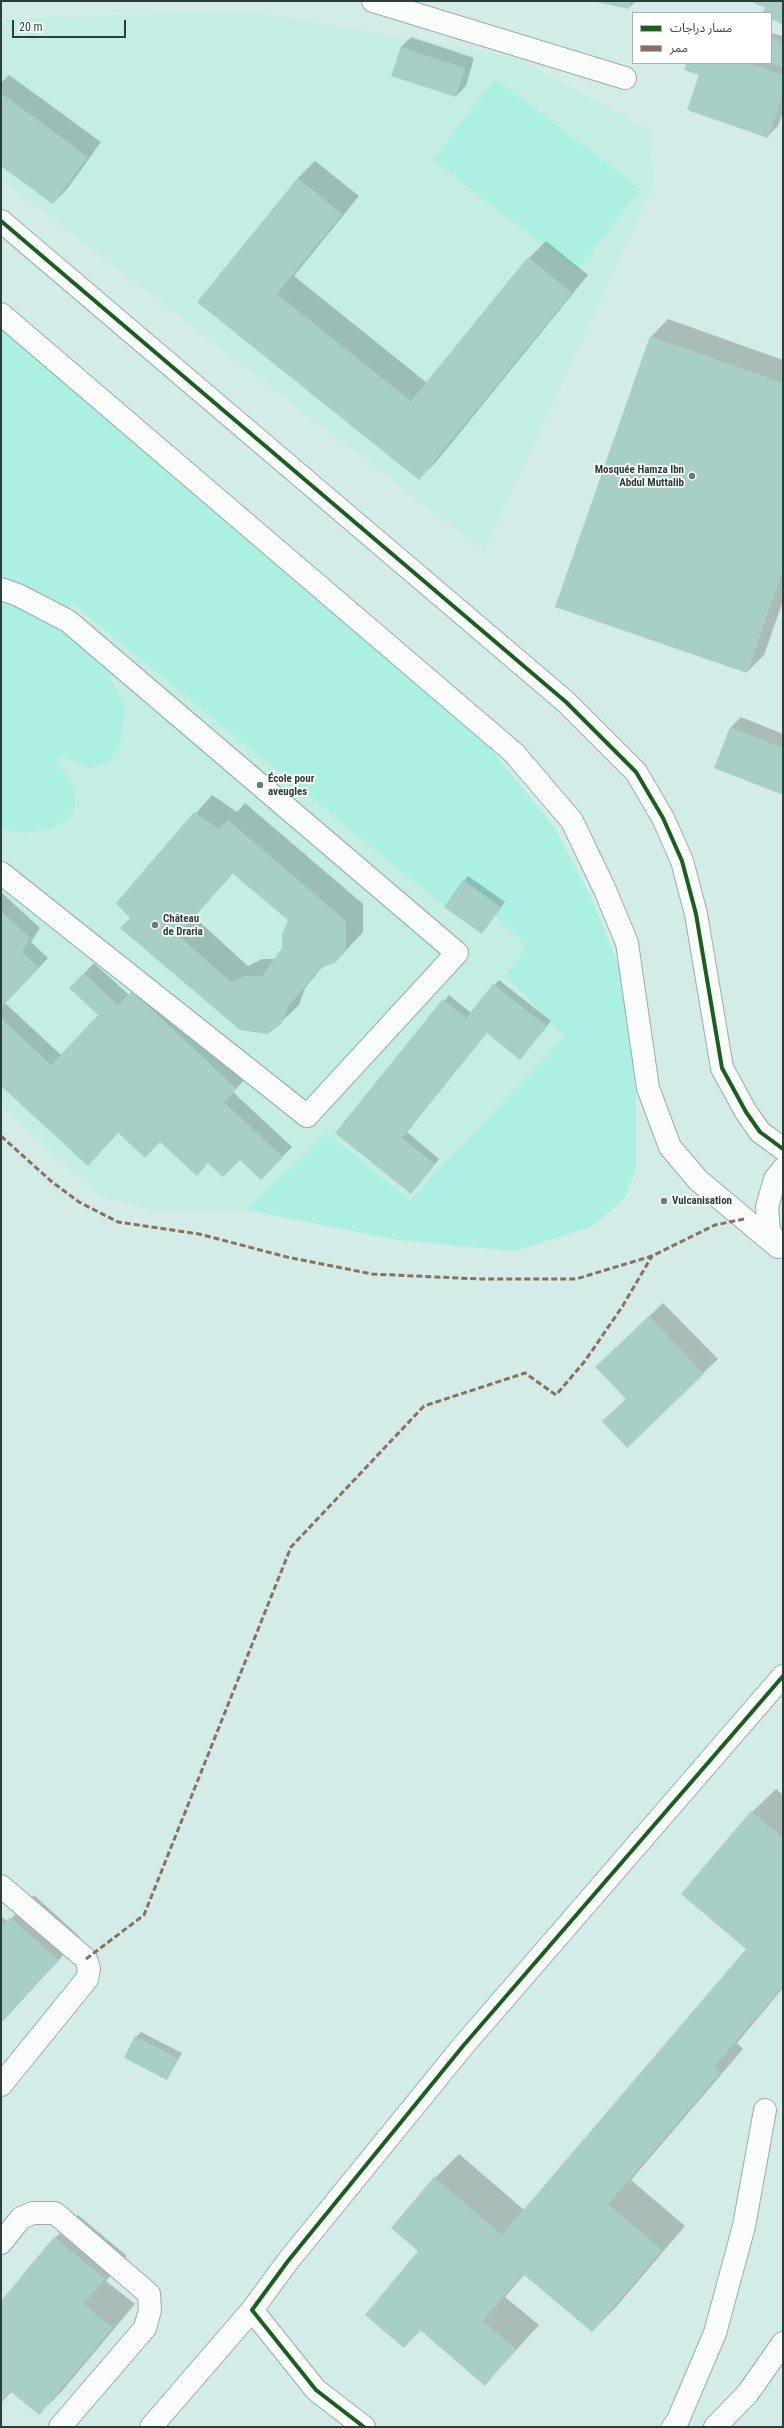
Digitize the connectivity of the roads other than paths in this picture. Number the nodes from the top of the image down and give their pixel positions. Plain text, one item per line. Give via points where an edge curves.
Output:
1 (373, 1) edge
2 (625, 78) dead end
3 (1, 221) edge
4 (1, 314) edge
5 (1, 589) edge
6 (1, 873) edge
7 (783, 1150) edge
8 (783, 1169) edge
9 (780, 1249) edge
10 (783, 1676) edge
11 (1, 1886) edge
12 (1, 2085) edge
13 (765, 2110) dead end
14 (1, 2243) edge
15 (252, 2310) junction
16 (783, 2343) edge
17 (60, 2427) edge
18 (151, 2427) edge
19 (364, 2427) edge
20 (673, 2427) edge
21 (716, 2427) edge

1 - 2 street
3 - 7 street via 566,702 636,772 663,818 682,861 696,914 722,1068 760,1132
4 - 9 street via 514,753 572,822 627,943 648,1088 670,1147 698,1180
5 - 6 street via 68,621 457,953 307,1116
8 - 9 street via 775,1179 767,1207 769,1230
10 - 15 street via 464,2046 288,2261
11 - 12 street via 86,1959 89,1969 87,1979
13 - 20 street via 744,2226 714,2333
14 - 17 street via 21,2218 33,2213 55,2213 150,2294 150,2310 145,2328
15 - 18 street
15 - 19 street via 316,2390
16 - 21 street via 748,2393

